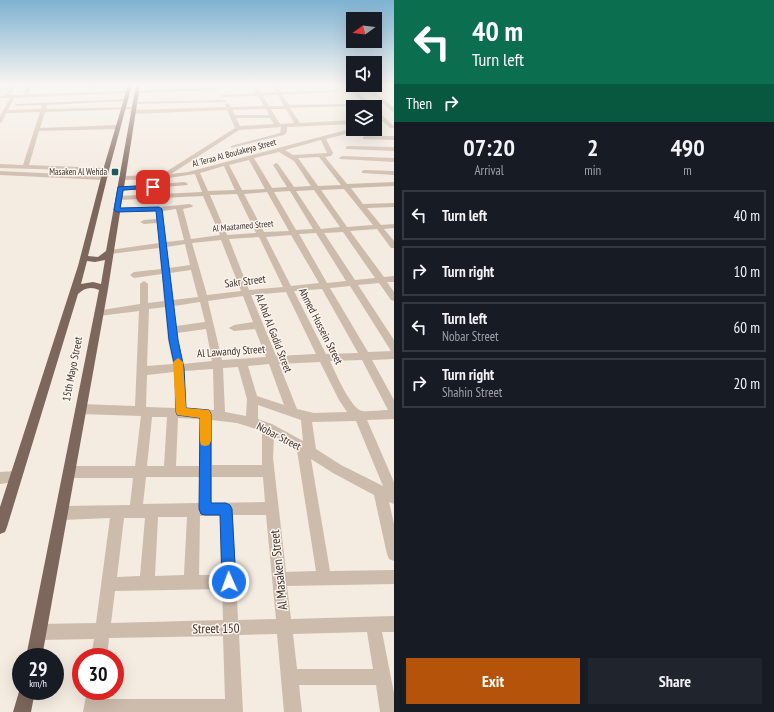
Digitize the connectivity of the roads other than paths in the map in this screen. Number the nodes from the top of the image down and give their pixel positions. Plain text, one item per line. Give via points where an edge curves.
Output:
1 (40, 118) edge
2 (121, 118) edge
3 (129, 118) edge
4 (234, 118) edge
5 (274, 118) edge
6 (294, 118) edge
7 (316, 118) dead end
8 (339, 118) edge
9 (383, 118) edge
10 (382, 121) edge
11 (386, 121) junction
12 (394, 121) edge
13 (343, 123) junction
14 (346, 123) edge
15 (320, 124) junction
16 (298, 125) junction
17 (346, 125) edge
18 (281, 126) junction
19 (117, 127) junction
20 (393, 127) edge
21 (238, 128) junction
22 (245, 128) junction
23 (382, 128) edge
24 (36, 130) junction
25 (346, 132) edge
26 (362, 136) edge
27 (323, 138) junction
28 (365, 138) junction
29 (394, 138) edge
30 (272, 146) junction
31 (233, 147) dead end
32 (348, 148) dead end
33 (372, 149) junction
34 (394, 149) edge
35 (321, 156) junction
36 (292, 157) junction
37 (251, 158) junction
38 (342, 158) dead end
39 (357, 159) junction
40 (379, 160) junction
41 (394, 160) edge
42 (226, 164) junction
43 (276, 165) dead end
44 (26, 166) junction
45 (1, 169) edge
46 (197, 172) junction
47 (364, 172) junction
48 (394, 173) edge
49 (105, 174) junction
50 (162, 177) junction
51 (185, 184) dead end
52 (394, 184) edge
53 (371, 185) junction
54 (345, 186) junction
55 (120, 188) junction
56 (315, 188) junction
57 (292, 189) junction
58 (269, 190) junction
59 (240, 192) junction
60 (206, 194) junction
61 (394, 205) edge
62 (190, 206) dead end
63 (362, 206) junction
64 (179, 207) junction
65 (159, 209) junction
66 (117, 210) junction
67 (160, 221) junction
68 (144, 222) dead end
69 (378, 226) junction
70 (394, 226) edge
71 (345, 228) junction
72 (319, 230) junction
73 (293, 232) junction
74 (262, 234) junction
75 (224, 237) junction
76 (189, 241) junction
77 (162, 244) junction
78 (394, 246) edge
79 (110, 252) junction
80 (84, 257) junction
81 (196, 267) junction
82 (165, 271) junction
83 (134, 275) dead end
84 (394, 279) edge
85 (381, 280) junction
86 (352, 282) junction
87 (144, 284) dead end
88 (323, 285) junction
89 (288, 288) junction
90 (104, 290) junction
91 (74, 293) junction
92 (246, 293) junction
93 (204, 298) junction
94 (394, 298) edge
95 (169, 302) junction
96 (144, 306) junction
97 (100, 312) junction
98 (210, 325) junction
99 (259, 325) junction
100 (234, 328) dead end
101 (172, 330) junction
102 (394, 348) edge
103 (365, 356) junction
104 (394, 356) edge
105 (323, 357) junction
106 (272, 360) junction
107 (242, 362) junction
108 (218, 364) junction
109 (179, 368) junction
110 (142, 371) junction
111 (252, 399) junction
112 (81, 409) junction
113 (144, 411) junction
114 (177, 412) junction
115 (394, 412) edge
116 (293, 413) junction
117 (206, 414) junction
118 (220, 415) junction
119 (360, 416) junction
120 (306, 417) junction
121 (252, 422) junction
122 (268, 428) junction
123 (307, 450) junction
124 (205, 471) junction
125 (268, 471) junction
126 (69, 472) junction
127 (140, 472) junction
128 (170, 472) junction
129 (16, 477) junction
130 (0, 478) edge
131 (380, 492) junction
132 (394, 498) edge
133 (271, 508) junction
134 (226, 509) junction
135 (200, 510) junction
136 (118, 511) junction
137 (136, 511) junction
138 (152, 511) junction
139 (62, 513) junction
140 (0, 527) edge
141 (394, 554) edge
142 (394, 577) edge
143 (324, 578) junction
144 (279, 579) junction
145 (229, 582) junction
146 (147, 583) junction
147 (191, 583) junction
148 (109, 584) junction
149 (394, 624) edge
150 (373, 625) junction
151 (284, 627) junction
152 (231, 628) junction
153 (102, 631) junction
154 (39, 632) junction
155 (36, 648) edge
156 (100, 648) edge
157 (382, 676) junction
158 (289, 677) junction
159 (25, 700) edge
160 (94, 700) edge
161 (92, 710) edge
162 (234, 710) edge
163 (22, 712) edge
164 (293, 712) edge
165 (389, 712) edge

1 - 24 street
2 - 19 main road, 15th Mayo Street
3 - 55 main road, 15th Mayo Street
4 - 21 street
5 - 18 street
6 - 16 street
7 - 15 street
8 - 13 street
9 - 11 street
10 - 11 street
11 - 12 street
11 - 20 street
13 - 14 street
13 - 15 street
13 - 17 street
15 - 16 street
16 - 18 street
18 - 22 street
18 - 30 street via 283,134
19 - 24 street
19 - 49 main road, 15th Mayo Street
20 - 23 street
21 - 22 street
21 - 50 street
22 - 30 street
24 - 44 street
25 - 27 street, Al Teraa Al Boulakeya Street
26 - 28 street
27 - 30 street, Al Teraa Al Boulakeya Street
27 - 35 street via 330,153
28 - 29 street
28 - 33 street
30 - 31 street
30 - 36 street
30 - 37 street, Al Teraa Al Boulakeya Street
32 - 33 street
33 - 34 street
33 - 40 street
35 - 36 street
35 - 54 street
36 - 56 street
37 - 42 street, Al Teraa Al Boulakeya Street
37 - 58 street
38 - 39 street
39 - 40 street
39 - 47 street
40 - 41 street
42 - 46 street, Al Teraa Al Boulakeya Street
42 - 59 street, Ahmed Hussein Street
43 - 57 street
44 - 45 street
44 - 49 street
45 - 49 street
46 - 50 street, Al Teraa Al Boulakeya Street
46 - 60 street, Al Ahd Al Gadid Street
47 - 48 street
47 - 53 street
49 - 80 main road, 15th Mayo Street
50 - 55 street, Al Teraa Al Boulakeya Street
51 - 55 street
52 - 53 street
53 - 54 street
54 - 56 street
54 - 63 street
55 - 60 street
55 - 66 main road, 15th Mayo Street
56 - 57 street
56 - 71 street
57 - 58 street
57 - 72 street
58 - 59 street
58 - 73 street
59 - 60 street
59 - 74 street, Ahmed Hussein Street
60 - 75 street, Al Ahd Al Gadid Street
61 - 63 street
62 - 64 street
63 - 69 street
64 - 65 street
64 - 76 street
65 - 66 street
65 - 67 street
66 - 79 main road, 15th Mayo Street
67 - 68 street
67 - 77 street
69 - 70 street, Al Maatamed Street
69 - 71 street, Al Maatamed Street
69 - 78 street
71 - 72 street, Al Maatamed Street
71 - 85 street
72 - 73 street, Al Maatamed Street
72 - 86 street
73 - 74 street, Al Maatamed Street
73 - 88 street
74 - 75 street, Al Maatamed Street
74 - 89 street, Ahmed Hussein Street
75 - 76 street, Al Maatamed Street
75 - 92 street, Al Ahd Al Gadid Street
76 - 77 street, Al Maatamed Street
76 - 81 street
77 - 79 street, Al Maatamed Street
77 - 82 street
79 - 80 main road via 104,258 96,260
79 - 90 main road, 15th Mayo Street
80 - 91 main road, 15th Mayo Street
81 - 82 street
81 - 93 street
82 - 83 street
82 - 95 street
84 - 85 street, Sakr Street
85 - 86 street, Sakr Street
85 - 94 street
86 - 88 street, Sakr Street
86 - 102 street
87 - 96 street
88 - 89 street, Sakr Street
88 - 103 street
89 - 92 street, Sakr Street
89 - 105 street, Ahmed Hussein Street
90 - 91 main road via 91,285 79,288
90 - 97 main road, 15th Mayo Street
91 - 129 main road, 15th Mayo Street
92 - 93 street, Sakr Street
92 - 99 street, Al Ahd Al Gadid Street
93 - 95 street, Sakr Street
93 - 98 street
95 - 96 street, Sakr Street
95 - 101 street
96 - 97 street, Sakr Street
96 - 110 street
97 - 112 main road, 15th Mayo Street
98 - 101 street
98 - 108 street
99 - 100 street
99 - 106 street, Al Ahd Al Gadid Street
101 - 109 street
103 - 104 street, Al Lawandy Street
103 - 105 street, Al Lawandy Street
103 - 115 street
105 - 106 street, Al Lawandy Street
105 - 119 street, Ahmed Hussein Street via 343,397
106 - 107 street, Al Lawandy Street
106 - 116 street, Al Ahd Al Gadid Street
107 - 108 street, Al Lawandy Street
107 - 111 street
108 - 109 street, Al Lawandy Street
108 - 118 street
109 - 110 street, Al Lawandy Street
109 - 114 street
110 - 113 street
111 - 116 street
111 - 121 street
112 - 113 street, Nobar Street
112 - 126 main road, 15th Mayo Street
113 - 114 street, Nobar Street
113 - 127 street
114 - 117 street, Nobar Street
114 - 128 street
115 - 119 street
116 - 120 street
117 - 118 street, Nobar Street
117 - 124 street
118 - 121 street, Nobar Street
119 - 120 street
119 - 132 street, Ahmed Hussein Street
120 - 123 street
121 - 122 street, Nobar Street
122 - 123 street, Nobar Street
122 - 125 street, Al Masaken Street
123 - 131 street, Nobar Street via 337,470
123 - 143 street
124 - 125 street
124 - 128 street
124 - 135 street
125 - 133 street, Al Masaken Street
126 - 127 street
126 - 139 main road, 15th Mayo Street
127 - 128 street
127 - 137 street
129 - 130 street
129 - 140 main road, 15th Mayo Street
131 - 132 street, Nobar Street
131 - 141 street
133 - 134 street
133 - 144 street, Al Masaken Street
134 - 135 street
134 - 145 street
135 - 138 street
135 - 147 street
136 - 137 street
136 - 139 street
136 - 148 street
137 - 138 street
138 - 146 street
139 - 154 main road, 15th Mayo Street
142 - 143 street
143 - 144 street
144 - 151 street, Al Masaken Street
145 - 147 street
145 - 152 street
146 - 147 street
146 - 148 street
148 - 153 street
149 - 150 street, Street 150
150 - 151 street, Street 150
150 - 157 street
151 - 152 street, Street 150
151 - 158 street, Al Masaken Street
152 - 153 street, Street 150
152 - 162 street
153 - 154 street, Street 150
153 - 156 street
154 - 155 main road, 15th Mayo Street
157 - 158 street
157 - 165 street
158 - 164 street, Al Masaken Street
159 - 163 main road
160 - 161 street
161 - 162 street

